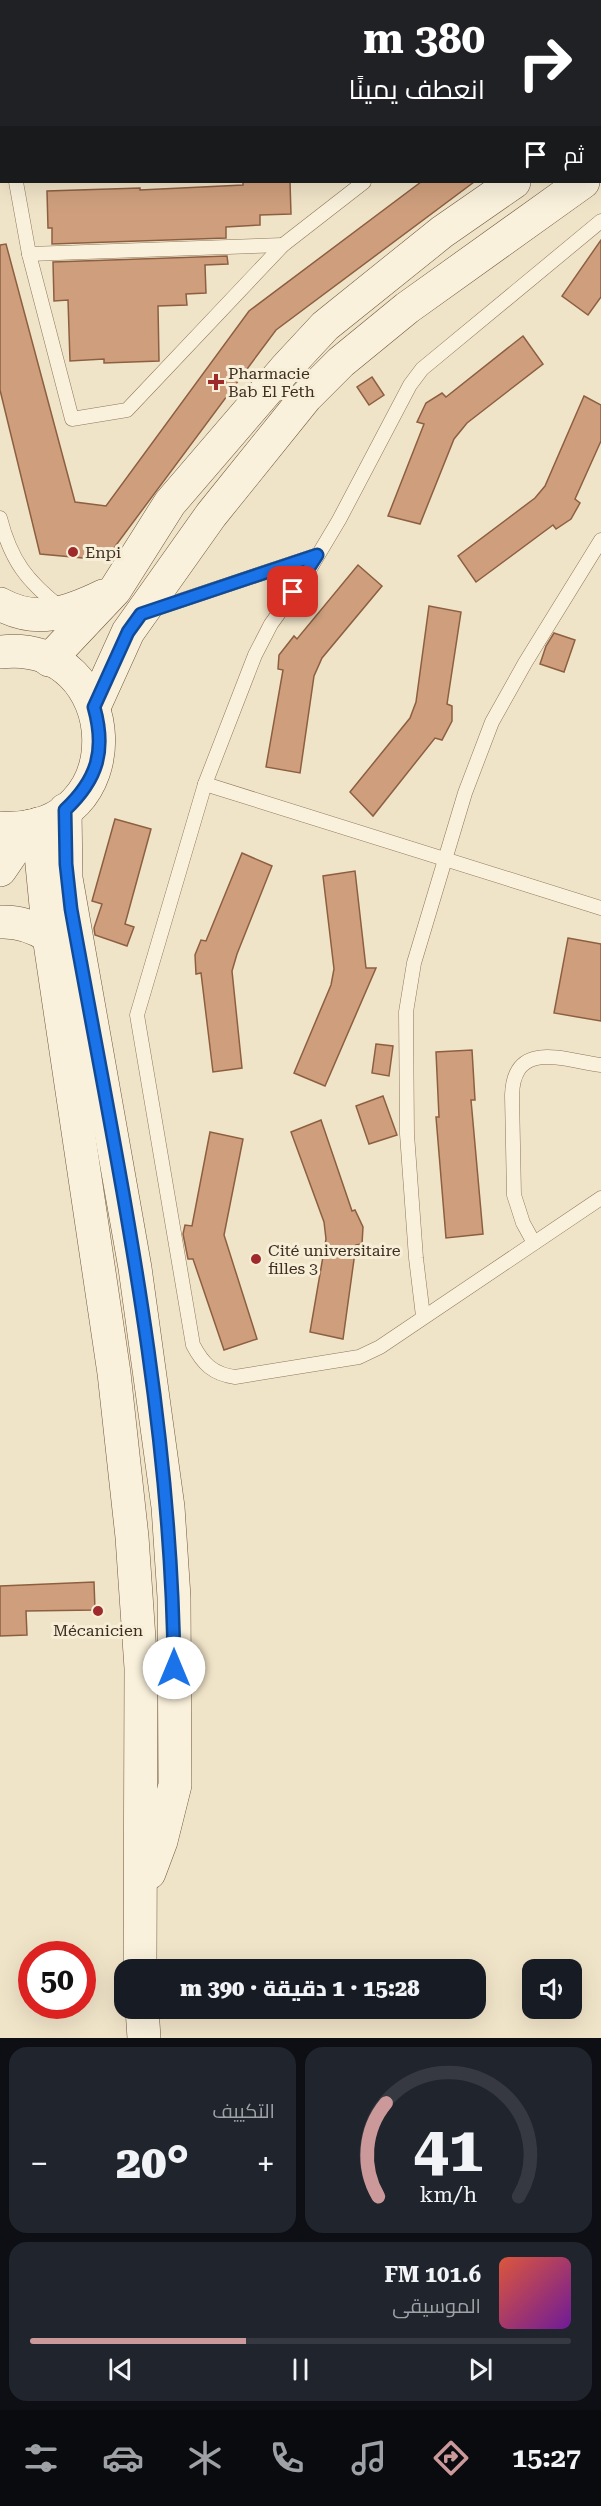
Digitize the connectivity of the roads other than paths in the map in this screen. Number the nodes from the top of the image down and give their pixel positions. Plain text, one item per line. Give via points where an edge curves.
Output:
1 (16, 183) edge
2 (363, 183) edge
3 (513, 183) edge
4 (582, 183) edge
5 (601, 221) edge
6 (283, 245) junction
7 (29, 254) junction
8 (0, 518) edge
9 (601, 540) edge
10 (317, 555) junction
11 (115, 590) junction
12 (0, 604) edge
13 (66, 612) junction
14 (141, 614) junction
15 (0, 652) edge
16 (49, 660) junction
17 (94, 707) junction
18 (205, 784) junction
19 (33, 822) edge
20 (445, 859) junction
21 (0, 870) edge
22 (601, 908) edge
23 (0, 922) edge
24 (49, 936) junction
25 (601, 1065) edge
26 (601, 1198) edge
27 (534, 1243) junction
28 (423, 1316) junction
29 (140, 1890) junction
30 (140, 1959) edge
31 (143, 2019) edge
32 (144, 2038) edge

1 - 7 lane
2 - 6 lane
3 - 11 main road via 442,232 325,326 170,503
4 - 14 main road via 407,308 341,362 306,397 211,514
5 - 10 lane via 422,369
6 - 7 lane
6 - 7 lane via 128,410 72,419
8 - 13 lane via 8,545 23,573
9 - 20 lane via 492,722
10 - 14 lane
10 - 18 lane via 271,624 255,656
11 - 13 main road
11 - 16 main road
12 - 13 main road via 32,615
14 - 17 main road via 128,632
15 - 16 main road via 22,652
16 - 17 main road via 76,679
17 - 19 main road via 100,744 90,781 79,797
18 - 20 lane
18 - 28 lane via 137,1015 194,1345 212,1370 235,1377 359,1357
19 - 21 main road
19 - 24 main road
19 - 29 main road via 66,878 135,1268 168,1507 174,1597 175,1785 153,1865
20 - 22 lane
20 - 28 lane via 414,963 406,1012 407,1134
23 - 24 main road via 20,923
24 - 29 main road via 113,1362 128,1493 141,1668
25 - 27 lane via 541,1056 517,1069 512,1095 514,1195
26 - 27 lane
27 - 28 lane
29 - 30 main road
31 - 32 main road

